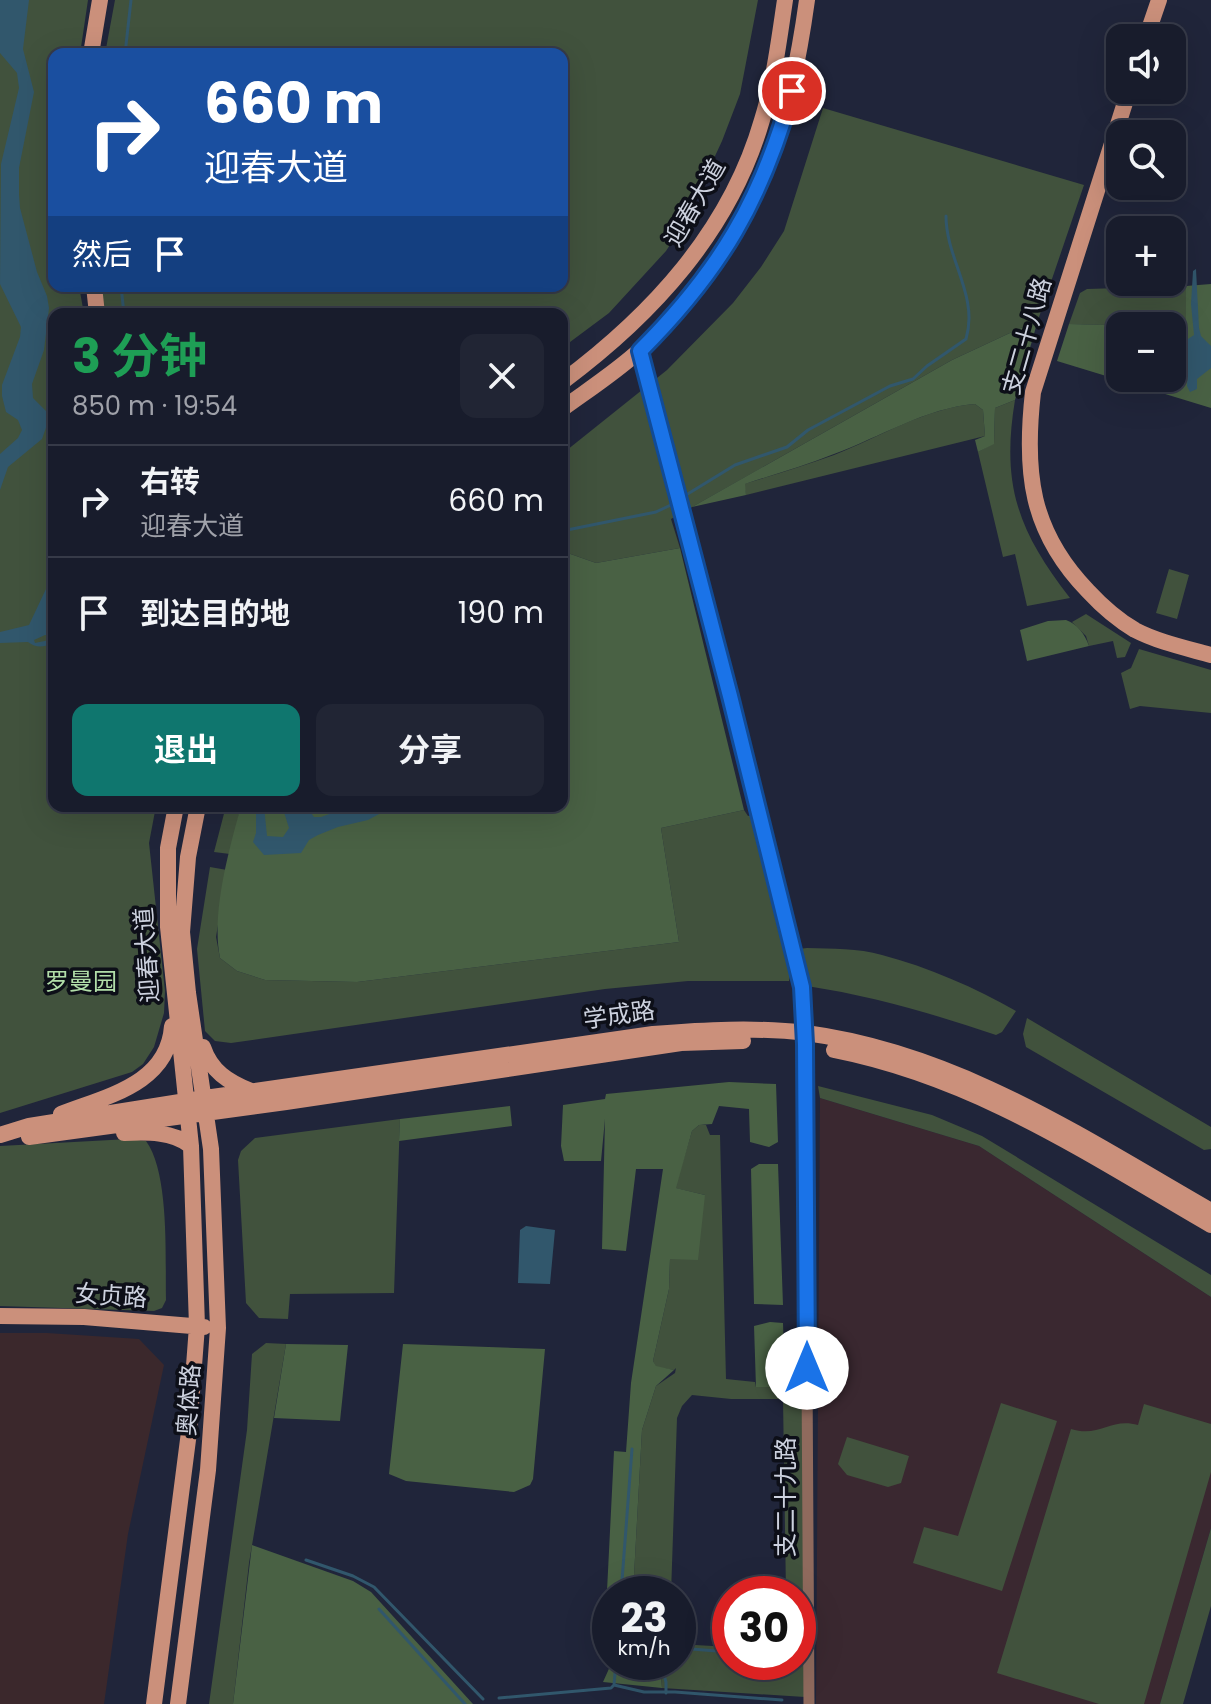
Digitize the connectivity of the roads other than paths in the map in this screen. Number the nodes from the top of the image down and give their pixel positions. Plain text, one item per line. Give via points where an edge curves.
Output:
1 (100, 0) edge
2 (785, 0) edge
3 (807, 0) edge
4 (1159, 0) edge
5 (1151, 24) edge
6 (92, 48) edge
7 (1125, 104) edge
8 (640, 351) junction
9 (568, 377) edge
10 (568, 405) edge
11 (1211, 655) edge
12 (174, 812) edge
13 (197, 812) edge
14 (181, 992) junction
15 (805, 1039) junction
16 (252, 1099) junction
17 (206, 1105) junction
18 (188, 1108) junction
19 (28, 1131) junction
20 (0, 1138) edge
21 (191, 1146) junction
22 (211, 1149) junction
23 (1211, 1211) edge
24 (1211, 1225) edge
25 (0, 1316) edge
26 (197, 1326) junction
27 (218, 1328) junction
28 (154, 1704) edge
29 (178, 1704) edge
30 (809, 1704) edge

1 - 6 main road
2 - 9 main road, 迎春大道 via 762,122 704,244 636,322
3 - 8 main road, 迎春大道 via 792,91 758,191 716,265
4 - 5 main road
7 - 11 main road, 支二十八路 via 1033,392 1028,429 1031,481 1051,546 1094,598 1135,630
8 - 10 main road, 迎春大道
8 - 15 street, 支二十九路 via 802,987
12 - 14 main road, 迎春大道 via 166,876
13 - 14 main road, 迎春大道 via 188,857
14 - 16 main road via 217,1073
14 - 17 main road, 迎春大道
14 - 18 main road, 迎春大道
14 - 19 main road via 163,1060 145,1079
15 - 16 main road, 学成路 via 681,1043
15 - 23 main road, 学成路 via 868,1045 973,1079
15 - 24 main road, 学成路 via 971,1091
15 - 30 street, 支二十九路
16 - 17 main road, 学成路
16 - 22 main road via 218,1129
17 - 18 main road, 学成路
17 - 22 main road, 奥体路
18 - 19 main road, 学成路
18 - 21 main road, 奥体路
19 - 20 main road, 学成路
19 - 21 main road via 142,1132 175,1137
21 - 26 main road, 奥体路
22 - 27 main road, 奥体路
25 - 26 main road, 女贞路
26 - 27 main road, 女贞路
26 - 28 main road, 奥体路 via 189,1432
27 - 29 main road, 奥体路 via 208,1470

